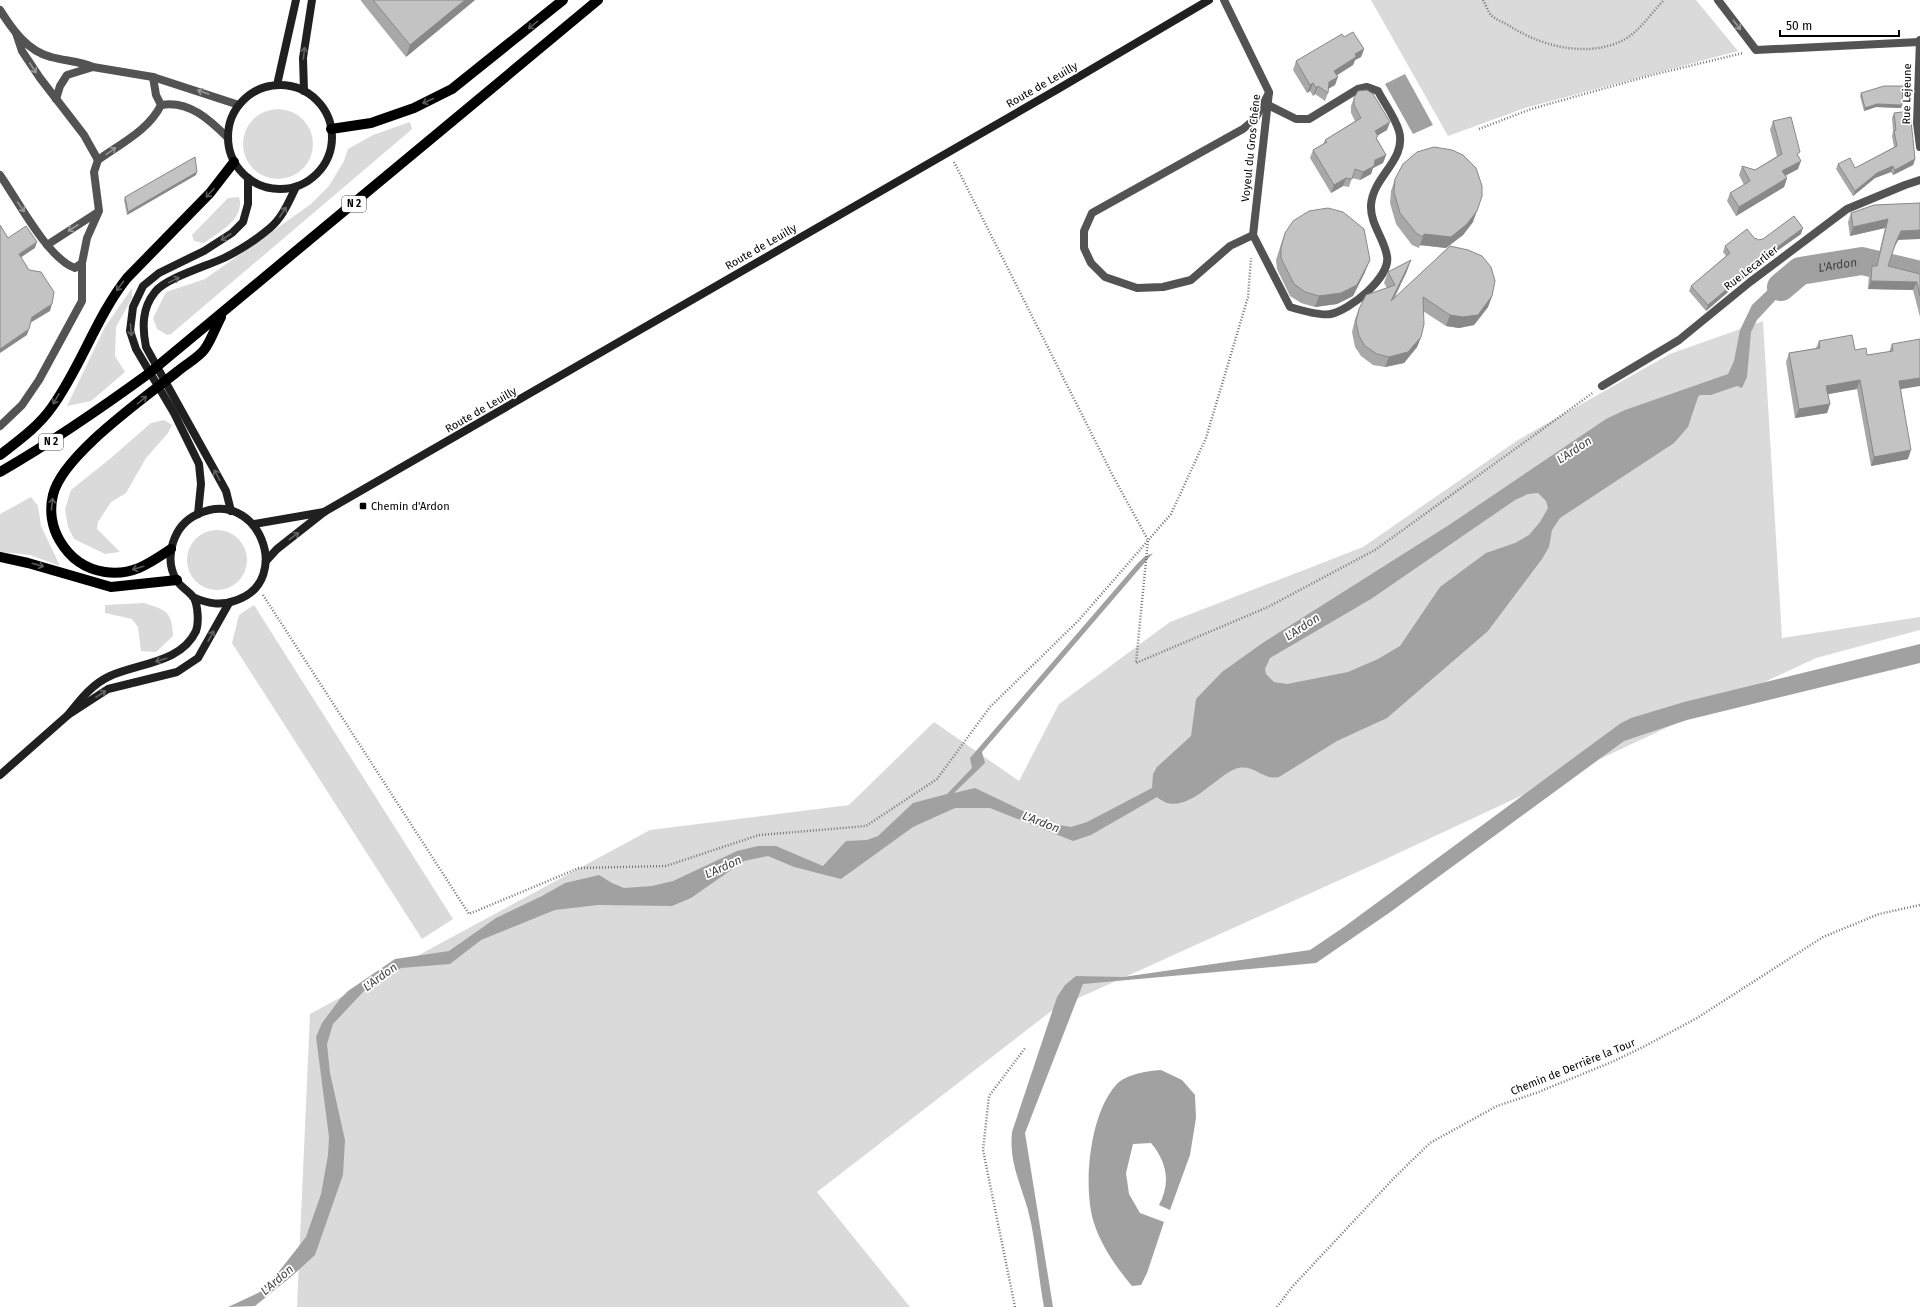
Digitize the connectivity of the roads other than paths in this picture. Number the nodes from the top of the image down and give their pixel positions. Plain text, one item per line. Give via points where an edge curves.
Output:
1 (296, 0) edge
2 (312, 0) edge
3 (563, 0) edge
4 (598, 0) edge
5 (1209, 0) edge
6 (1224, 0) edge
7 (1718, 0) edge
8 (0, 10) edge
9 (16, 33) junction
10 (1920, 41) edge
11 (93, 68) junction
12 (153, 77) junction
13 (277, 85) junction
14 (304, 92) junction
15 (1269, 92) junction
16 (56, 99) junction
17 (161, 105) junction
18 (240, 105) junction
19 (1268, 105) junction
20 (331, 129) junction
21 (228, 138) junction
22 (1920, 144) edge
23 (98, 160) junction
24 (234, 162) junction
25 (0, 175) edge
26 (248, 178) junction
27 (1920, 180) edge
28 (296, 187) junction
29 (99, 211) junction
30 (1253, 235) junction
31 (47, 245) junction
32 (82, 263) junction
33 (223, 312) junction
34 (1602, 386) road end
35 (0, 426) edge
36 (0, 455) edge
37 (0, 472) edge
38 (231, 511) junction
39 (324, 512) junction
40 (198, 514) junction
41 (254, 524) junction
42 (171, 549) junction
43 (0, 557) edge
44 (266, 562) junction
45 (177, 580) junction
46 (193, 597) junction
47 (229, 603) junction
48 (68, 715) junction
49 (0, 775) edge

1 - 13 main road
14 -> 2 main road via 304,58
3 -> 20 main road via 447,92 414,108 371,123
4 - 33 main road, N 2
5 - 39 main road, Route de Leuilly
6 - 15 street, Voyeul du Gros Chêne
7 -> 10 street via 1756,50
8 - 9 street
9 - 11 street via 39,53
9 -> 16 street via 22,51
10 - 22 street, Rue Lejeune via 1917,123
11 - 12 street
11 - 16 street via 67,75
12 - 17 street via 156,95
18 -> 12 street
13 - 14 main road
13 - 18 main road via 263,88 250,95
14 - 20 main road via 322,107
15 - 19 street, Voyeul du Gros Chêne
15 - 30 street via 1255,119 1242,129 1092,213 1084,231 1084,248 1091,263 1106,276 1137,288 1190,280 1230,246
16 - 23 street via 84,135
17 - 21 street via 178,105 203,114
23 -> 17 street via 147,125 156,116
18 - 21 main road via 233,115
19 - 30 street, Voyeul du Gros Chêne
19 - 30 street via 1296,119 1309,119 1358,89 1367,87 1378,91 1399,130 1401,142 1396,158 1374,189 1371,204 1372,216 1387,256 1387,264 1380,279 1350,306 1331,314 1302,311 1290,307
20 - 28 main road via 332,144 324,164 309,180
21 - 24 main road
23 - 29 street via 94,172
24 - 26 main road
24 -> 36 main road via 210,193 127,278 116,292 88,346 52,406 35,427
25 -> 31 street
26 - 28 main road via 263,186 279,189
26 -> 40 main road via 248,204 243,222 232,233 204,252 159,273 143,286 133,307 130,331 136,349 174,413 199,464 201,484
27 - 34 street, Rue Lecarlier via 1847,209 1750,282 1679,340
38 -> 28 main road via 226,491 146,347 142,331 145,311 156,291 171,281 225,257 271,227 284,212
29 -> 31 street
29 - 32 street via 87,238
31 - 32 street via 59,259 70,266 75,268
32 - 35 street via 82,301 39,380 22,405
33 - 37 main road, N 2 via 192,339 100,409 47,445
42 -> 33 main road via 146,566 120,573 103,572 82,565 66,553 54,532 51,516 53,494 64,473 82,451 204,350
38 - 40 main road via 220,509
38 - 41 main road
39 - 41 main road
44 -> 39 main road via 277,549
40 - 42 main road via 183,525
41 - 44 main road via 266,548
42 - 45 main road via 172,565
43 -> 45 main road via 28,562 110,587
44 - 47 main road via 257,585 244,597
45 - 46 main road
46 - 47 main road via 210,603
46 -> 48 main road via 197,608 197,630 187,645 166,659 135,666 109,677 85,694
48 -> 47 main road via 108,689 177,672 198,658
48 - 49 main road

